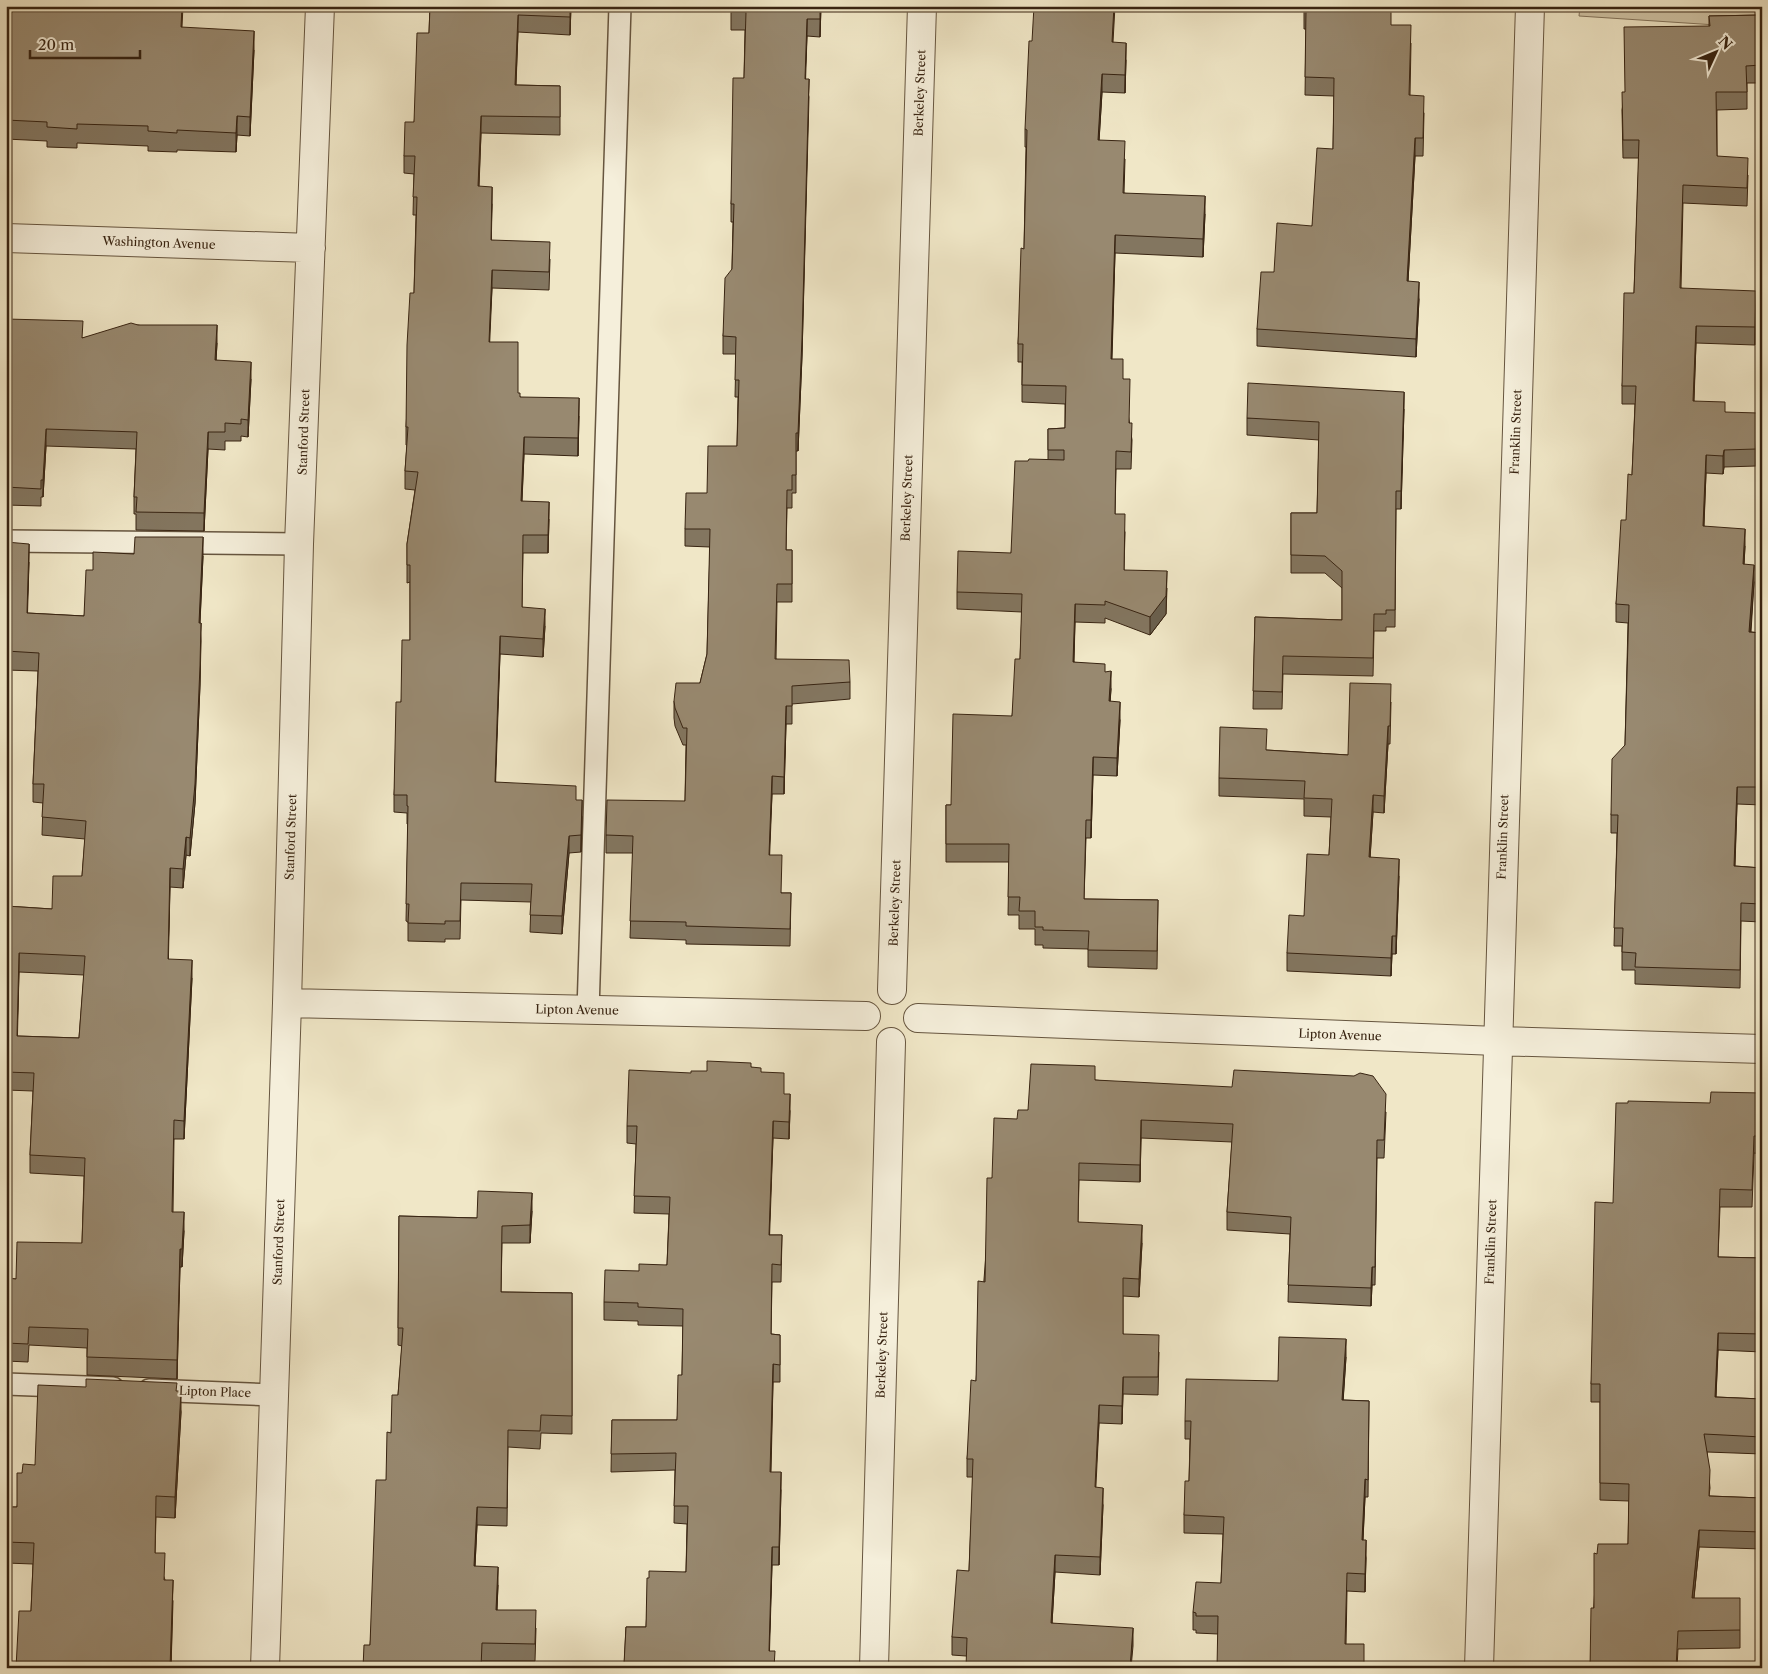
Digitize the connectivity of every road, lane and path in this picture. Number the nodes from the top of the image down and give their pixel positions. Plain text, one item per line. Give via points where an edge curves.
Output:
1 (320, 6) edge
2 (620, 6) edge
3 (922, 6) edge
4 (1530, 6) edge
5 (6, 238) edge
6 (311, 248) junction
7 (6, 541) edge
8 (299, 544) junction
9 (892, 990) junction
10 (287, 1003) junction
11 (588, 1011) junction
12 (866, 1016) junction
13 (918, 1018) junction
14 (1497, 1041) junction
15 (891, 1042) junction
16 (1762, 1049) edge
17 (6, 1384) edge
18 (274, 1394) junction
19 (265, 1668) edge
20 (874, 1668) edge
21 (1479, 1668) edge

1 - 6 street, Stanford Street
2 - 11 lane
3 - 9 street, Berkeley Street
4 - 14 street, Franklin Street
5 - 6 street, Washington Avenue
6 - 8 street, Stanford Street
7 - 8 lane
8 - 10 street, Stanford Street
9 - 12 street via 876,995 867,1008
9 - 13 street via 908,995 914,1002
10 - 11 street, Lipton Avenue
10 - 18 street, Stanford Street
11 - 12 street, Lipton Avenue
12 - 15 street via 871,1031
13 - 14 street, Lipton Avenue
13 - 15 street via 906,1038
14 - 16 street, Lipton Avenue
14 - 21 street, Franklin Street
15 - 20 street, Berkeley Street
17 - 18 lane, Lipton Place
18 - 19 street, Stanford Street

